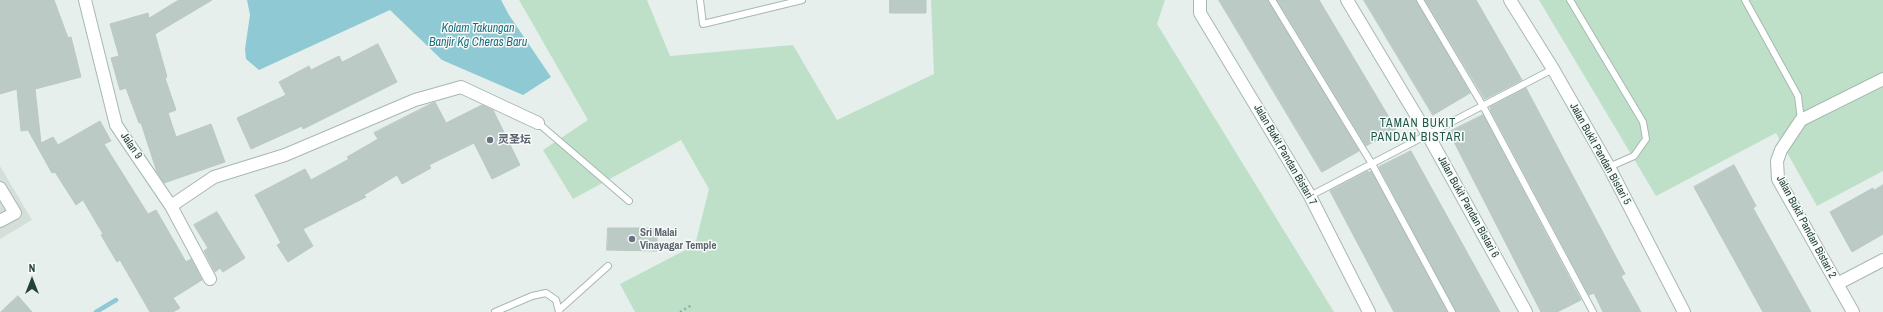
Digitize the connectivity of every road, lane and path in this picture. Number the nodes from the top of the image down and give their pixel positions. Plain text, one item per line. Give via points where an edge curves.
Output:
1 (85, 0) edge
2 (700, 0) edge
3 (802, 0) edge
4 (1200, 0) edge
5 (1272, 0) edge
6 (1348, 0) edge
7 (1420, 0) edge
8 (1510, 0) edge
9 (1570, 0) edge
10 (1745, 0) edge
11 (1553, 69) junction
12 (1883, 79) edge
13 (1483, 106) junction
14 (1801, 120) junction
15 (538, 123) joint
16 (1428, 135) junction
17 (1372, 164) junction
18 (1609, 167) junction
19 (0, 188) edge
20 (1310, 196) junction
21 (630, 201) dead end
22 (171, 206) junction
23 (0, 222) edge
24 (1883, 260) edge
25 (608, 266) dead end
26 (210, 279) dead end
27 (1837, 284) junction
28 (692, 304) dead end
29 (559, 311) edge
30 (495, 312) edge
31 (680, 312) edge
32 (1369, 312) edge
33 (1452, 312) edge
34 (1526, 312) edge
35 (1593, 312) edge
36 (1684, 312) edge
37 (1853, 312) edge

1 - 22 street, Jalan 9 via 116,124
2 - 3 lane via 703,24
4 - 20 street, Jalan Bukit Pandan Bistari 7 via 1200,13
5 - 17 lane
6 - 16 street, Jalan Bukit Pandan Bistari 6
7 - 13 lane
8 - 11 street, Jalan Bukit Pandan Bistari 5
9 - 18 lane via 1643,122 1646,139 1634,156
10 - 14 lane via 1798,96
11 - 13 lane
11 - 18 street, Jalan Bukit Pandan Bistari 5
12 - 14 street
13 - 16 lane
13 - 35 lane
14 - 27 street, Jalan Bukit Pandan Bistari 2 via 1781,150 1777,161 1778,179
15 - 21 lane
15 - 22 street via 461,87 415,100 285,155 214,177
16 - 17 lane
16 - 34 street, Jalan Bukit Pandan Bistari 6
17 - 20 lane
17 - 33 lane
18 - 36 street, Jalan Bukit Pandan Bistari 5
19 - 23 street via 14,213
20 - 32 street, Jalan Bukit Pandan Bistari 7
22 - 26 street, Jalan 9
24 - 27 street
25 - 29 lane
27 - 37 street, Jalan Bukit Pandan Bistari 2
28 - 31 path
29 - 30 lane via 556,300 546,293 532,296

